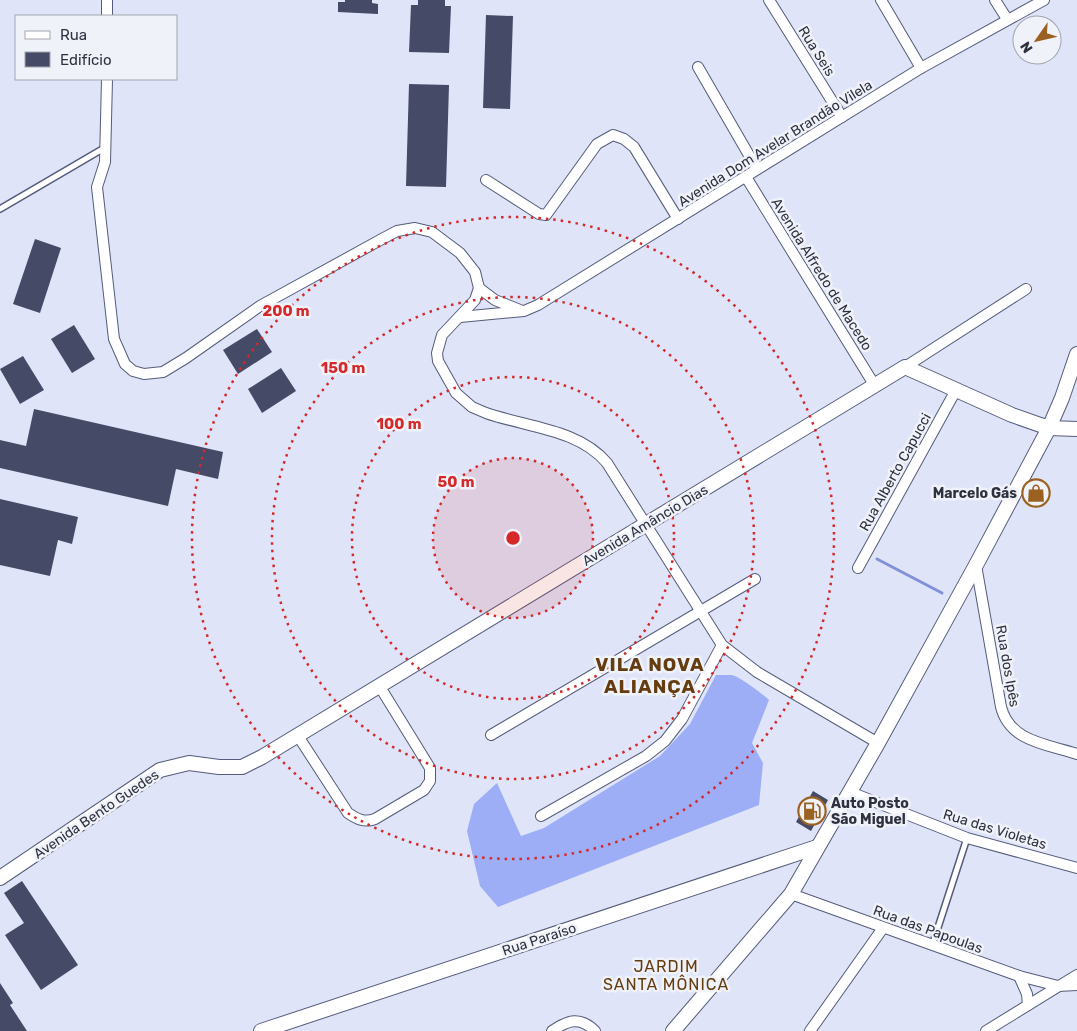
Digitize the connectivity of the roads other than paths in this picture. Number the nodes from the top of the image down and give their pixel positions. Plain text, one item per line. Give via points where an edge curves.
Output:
1 (107, 0) edge
2 (769, 0) edge
3 (881, 0) edge
4 (995, 0) edge
5 (1044, 0) edge
6 (107, 15) edge
7 (1007, 19) junction
8 (698, 67) dead end
9 (921, 68) junction
10 (107, 80) edge
11 (842, 117) junction
12 (107, 147) junction
13 (757, 169) junction
14 (746, 177) junction
15 (486, 180) dead end
16 (0, 209) edge
17 (678, 219) junction
18 (479, 288) junction
19 (1026, 289) dead end
20 (524, 311) junction
21 (460, 317) junction
22 (1077, 354) edge
23 (905, 368) junction
24 (1073, 368) junction
25 (875, 386) junction
26 (956, 390) junction
27 (1077, 391) edge
28 (1049, 428) junction
29 (1077, 429) edge
30 (647, 524) junction
31 (976, 565) junction
32 (858, 568) dead end
33 (755, 578) dead end
34 (700, 610) junction
35 (722, 645) junction
36 (380, 687) junction
37 (491, 734) dead end
38 (298, 736) junction
39 (878, 743) junction
40 (1077, 754) edge
41 (262, 757) joint
42 (850, 792) junction
43 (541, 816) dead end
44 (967, 838) junction
45 (817, 847) junction
46 (19, 866) junction
47 (0, 868) edge
48 (1077, 868) edge
49 (0, 878) edge
50 (791, 894) junction
51 (883, 928) junction
52 (932, 946) junction
53 (1077, 975) edge
54 (1019, 976) junction
55 (1058, 986) junction
56 (1077, 986) edge
57 (1028, 1005) junction
58 (261, 1031) edge
59 (552, 1031) edge
60 (595, 1031) edge
61 (673, 1031) edge
62 (810, 1031) edge
63 (986, 1031) edge

1 - 6 street
2 - 11 street, Rua Seis
3 - 9 street
4 - 7 street
5 - 7 street, Avenida Dom Avelar Brandão Vilela
7 - 9 street, Avenida Dom Avelar Brandão Vilela
8 - 13 street
9 - 11 street, Avenida Dom Avelar Brandão Vilela
10 - 12 street
11 - 13 street, Avenida Dom Avelar Brandão Vilela
12 - 16 lane
12 - 18 street via 97,188 114,339 125,364 133,371 154,374 173,367 260,306 406,228 432,232 460,253 475,272
13 - 14 street, Avenida Dom Avelar Brandão Vilela
14 - 17 street, Avenida Dom Avelar Brandão Vilela
14 - 25 street, Avenida Alfredo de Macedo
15 - 17 street via 539,214 546,215 597,144 613,135 624,138 634,147
17 - 20 street, Avenida Dom Avelar Brandão Vilela via 555,296
18 - 20 street via 495,300
18 - 21 street via 472,304
19 - 23 street, Avenida Amâncio Dias
20 - 21 street, Avenida Dom Avelar Brandão Vilela
21 - 30 street via 442,335 437,352 442,372 456,393 472,407 486,413 572,438 597,450
22 - 24 street
23 - 25 street, Avenida Amâncio Dias
23 - 26 street
24 - 27 street
24 - 28 street
25 - 30 street, Avenida Amâncio Dias
26 - 28 street
26 - 32 street, Rua Alberto Capucci
28 - 29 street
28 - 31 street
30 - 34 street
30 - 36 street, Avenida Amâncio Dias
31 - 39 street
31 - 40 street, Rua dos Ipês via 1001,707 1008,726 1026,738
33 - 34 street
34 - 35 street
34 - 37 street
35 - 39 street via 756,672
35 - 43 street via 682,719 665,741 646,756
36 - 38 street, Avenida Amâncio Dias
36 - 38 street via 430,768 430,781 424,790 375,819 366,822 356,818 348,812
38 - 41 street, Avenida Amâncio Dias
39 - 42 street
41 - 46 street, Avenida Bento Guedes via 242,767 189,763 160,770
42 - 44 street, Rua das Violetas
42 - 45 street
44 - 48 street, Rua das Violetas
44 - 52 lane
45 - 50 street
45 - 58 street, Rua Paraíso
46 - 47 street, Avenida Bento Guedes
46 - 49 street, Avenida Bento Guedes
50 - 51 street, Rua das Papoulas
50 - 61 street
51 - 52 street, Rua das Papoulas
51 - 62 street
52 - 54 street, Rua das Papoulas
53 - 55 street
54 - 55 street, Rua das Papoulas
54 - 57 street
55 - 56 street, Rua das Papoulas
55 - 57 street
57 - 63 street
59 - 60 street via 563,1023 576,1020 587,1023

